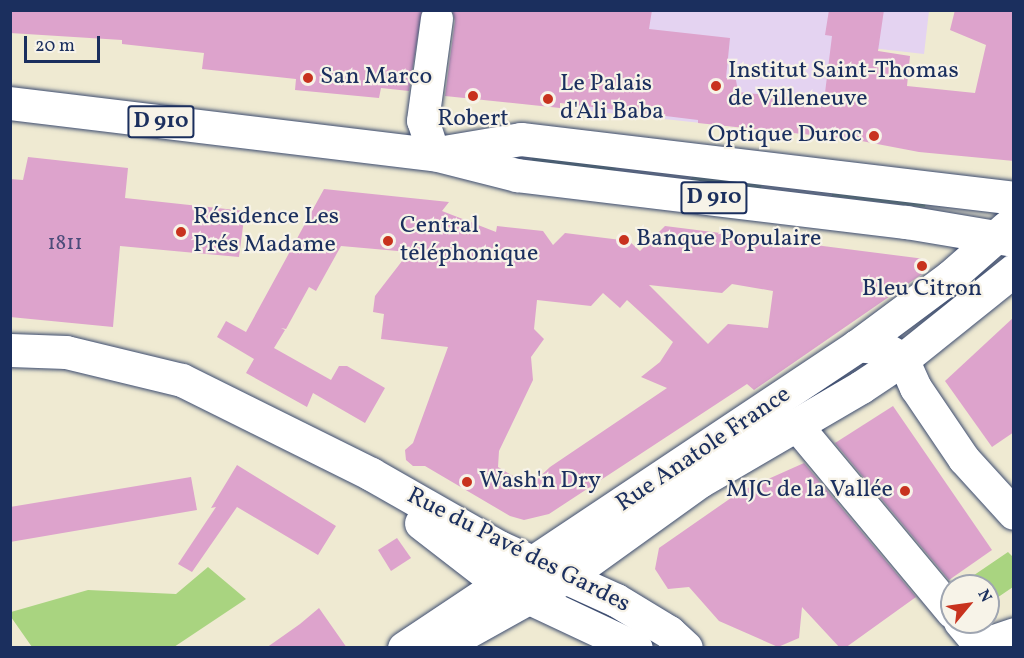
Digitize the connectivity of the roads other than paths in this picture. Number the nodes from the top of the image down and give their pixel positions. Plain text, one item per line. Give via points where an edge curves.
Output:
1 (437, 19) dead end
2 (10, 103) edge
3 (434, 154) junction
4 (1014, 198) edge
5 (1007, 233) edge
6 (1014, 270) edge
7 (857, 346) junction
8 (10, 350) edge
9 (903, 359) junction
10 (798, 427) junction
11 (312, 445) junction
12 (1014, 514) edge
13 (534, 563) junction
14 (569, 575) junction
15 (500, 584) junction
16 (940, 598) edge
17 (528, 600) junction
18 (633, 610) junction
19 (970, 634) edge
20 (1014, 634) edge
21 (618, 644) edge
22 (404, 648) edge
23 (438, 648) edge
24 (686, 648) edge

1 - 3 street via 423,122
2 - 3 main road, D 910
3 - 4 main road, D 910 via 521,139
3 - 5 main road, D 910 via 517,175
5 - 7 main road, Rue Anatole France
6 - 9 main road, Rue Anatole France
7 - 9 street via 886,349
7 - 13 main road, Rue Anatole France
8 - 11 main road, Rue du Pavé des Gardes via 66,352 182,380
9 - 10 main road, Rue Anatole France
9 - 12 street via 916,388 964,459
10 - 14 main road, Rue Anatole France via 700,481
10 - 16 street
11 - 13 main road, Rue du Pavé des Gardes
11 - 15 main road, Rue du Pavé des Gardes
13 - 14 main road, Rue du Pavé des Gardes
13 - 15 main road, Rue Anatole France
14 - 17 main road, Rue Anatole France
14 - 18 main road, Rue du Pavé des Gardes
15 - 17 main road, Rue du Pavé des Gardes
15 - 22 main road, Rue Anatole France
17 - 21 main road, Rue du Pavé des Gardes
17 - 23 main road, Rue Anatole France
18 - 21 street
18 - 24 main road, Rue du Pavé des Gardes
19 - 20 street via 980,646

